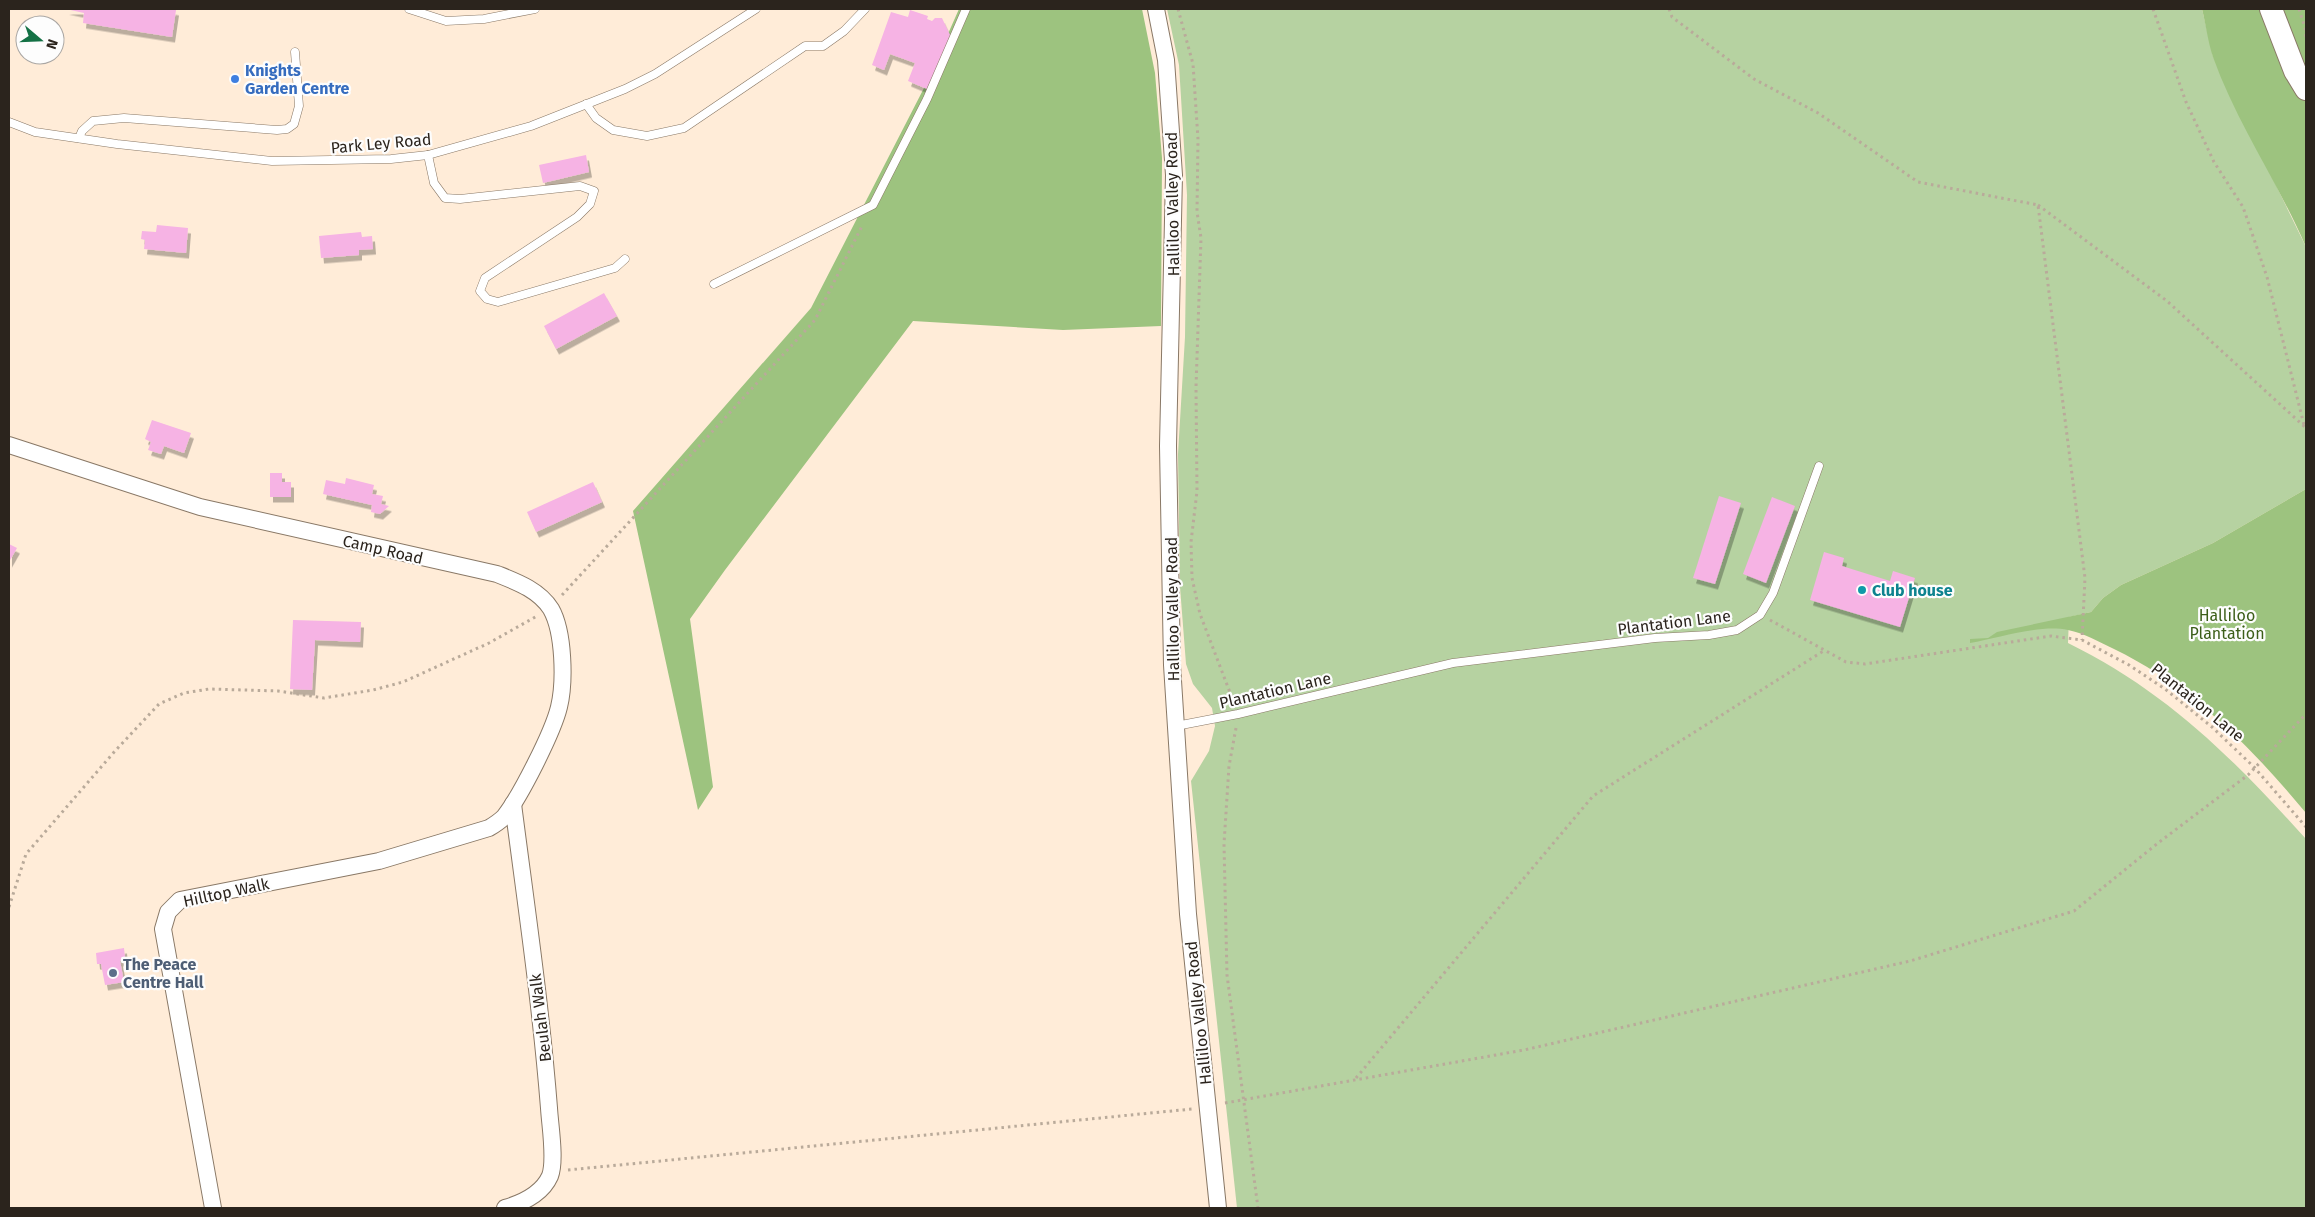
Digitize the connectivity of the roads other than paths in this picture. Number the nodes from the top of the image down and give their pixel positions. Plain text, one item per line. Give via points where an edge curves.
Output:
1 (409, 9) edge
2 (535, 9) edge
3 (756, 9) edge
4 (864, 9) edge
5 (966, 9) edge
6 (1156, 9) edge
7 (2271, 9) edge
8 (296, 52) dead end
9 (2306, 89) edge
10 (586, 104) junction
11 (9, 122) edge
12 (79, 138) junction
13 (428, 155) junction
14 (625, 259) dead end
15 (714, 284) dead end
16 (9, 445) edge
17 (1820, 466) dead end
18 (1176, 726) junction
19 (513, 804) junction
20 (213, 1208) edge
21 (505, 1208) edge
22 (1218, 1208) edge

1 - 2 lane via 446,21 484,19
3 - 10 lane, Park Ley Road via 655,74 625,90
4 - 10 lane via 844,31 823,46 805,46 684,128 647,136 613,130 596,118
5 - 15 lane via 927,99 873,205
6 - 18 street, Halliloo Valley Road via 1166,60 1174,175 1168,446
7 - 9 street via 2295,71
8 - 12 lane via 298,111 294,124 287,129 124,118 93,121
10 - 13 lane, Park Ley Road via 531,126
11 - 12 lane, Park Ley Road via 35,132
12 - 13 lane, Park Ley Road via 272,161 391,159
13 - 14 lane via 434,183 446,198 580,186 594,190 590,204 577,217 486,278 480,291 487,299 498,302 597,274 615,268
16 - 19 street, Camp Road via 200,507 497,574 539,595 558,625 562,688 554,724
17 - 18 lane, Plantation Lane via 1773,593 1760,615 1737,630 1452,663
18 - 22 street, Halliloo Valley Road via 1188,914
19 - 20 street, Hilltop Walk via 502,819 488,828 397,856 173,904 164,929
19 - 21 street, Beulah Walk via 546,1066 552,1155 550,1175 540,1191 524,1202

